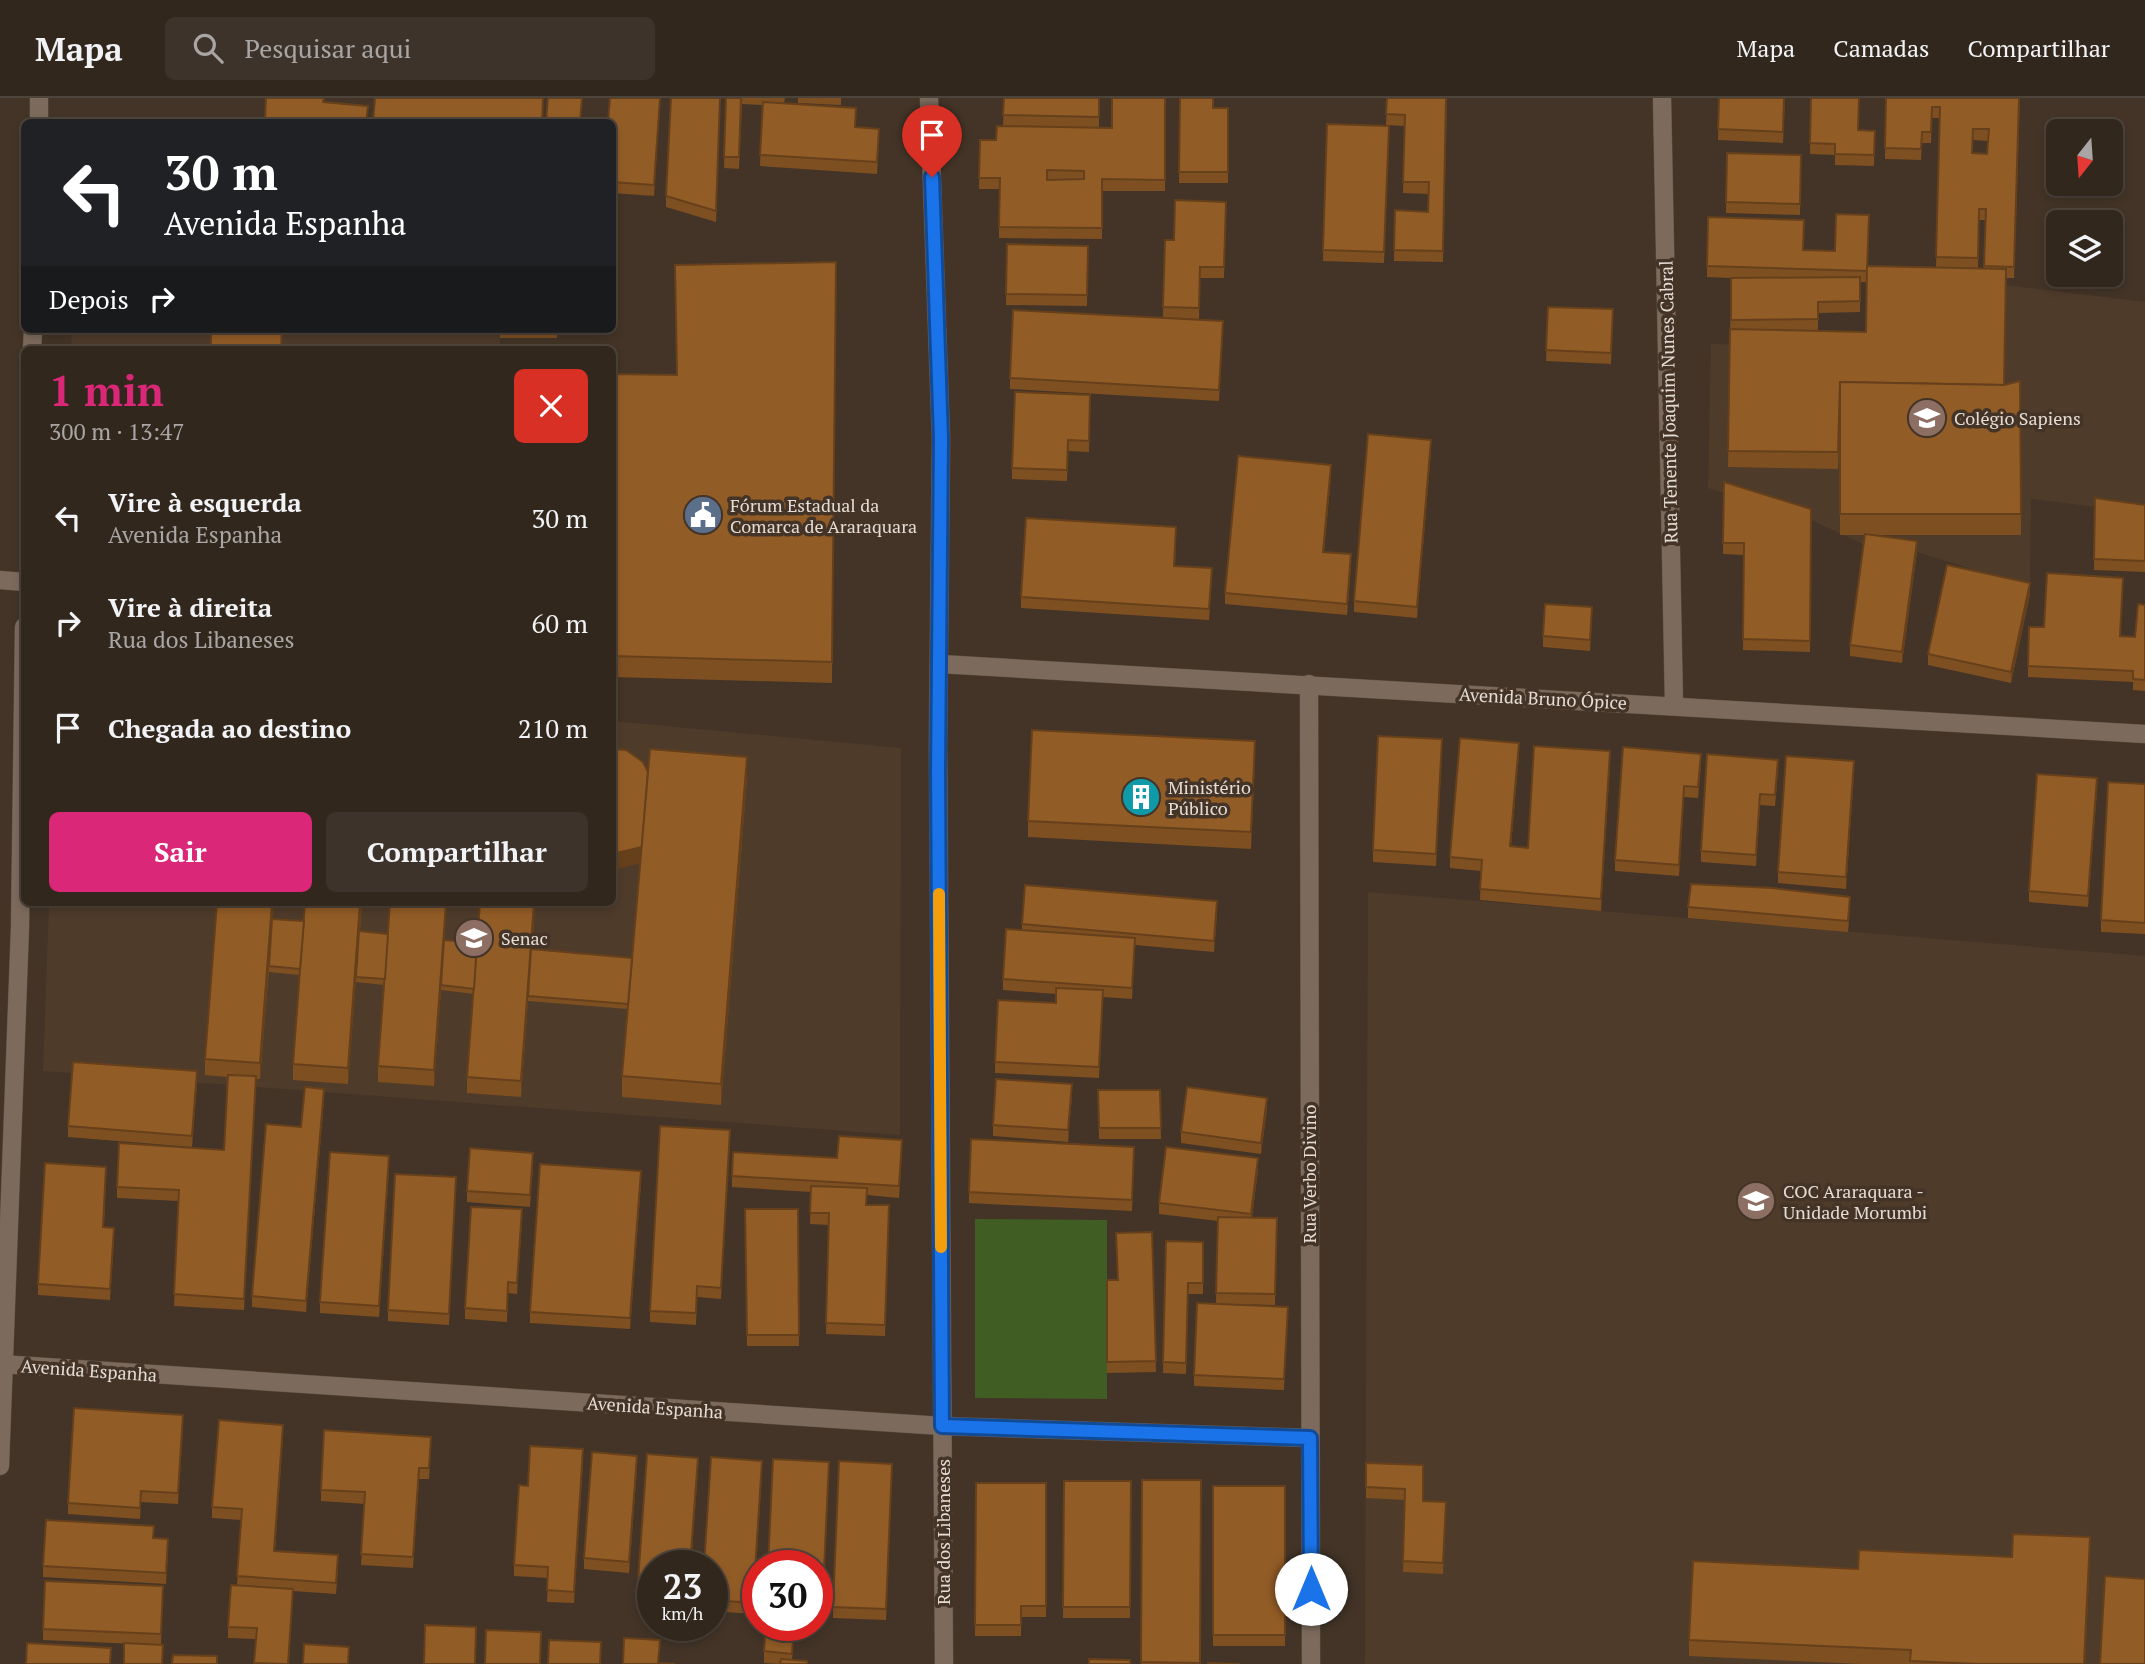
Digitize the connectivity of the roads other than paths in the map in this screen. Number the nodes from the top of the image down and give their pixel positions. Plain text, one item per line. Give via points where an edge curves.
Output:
1 (39, 98) edge
2 (929, 98) edge
3 (1662, 98) edge
4 (39, 119) edge
5 (0, 580) edge
6 (21, 582) edge
7 (940, 664) junction
8 (1309, 684) junction
9 (1674, 705) junction
10 (2145, 734) edge
11 (21, 815) edge
12 (2, 1364) edge
13 (942, 1426) junction
14 (1310, 1438) junction
15 (0, 1466) edge
16 (944, 1664) edge
17 (1311, 1664) edge

1 - 4 street
2 - 7 street, Rua dos Libaneses via 941,439
3 - 9 street, Rua Tenente Joaquim Nunes Cabral
5 - 6 street
7 - 8 street, Avenida Bruno Ópice
7 - 13 street, Rua dos Libaneses
8 - 9 street, Avenida Bruno Ópice
8 - 14 street, Rua Verbo Divino
9 - 10 street, Avenida Bruno Ópice
11 - 12 street
12 - 13 street, Avenida Espanha
12 - 15 street
13 - 14 street, Avenida Espanha
13 - 16 street, Rua dos Libaneses
14 - 17 street, Rua Verbo Divino

